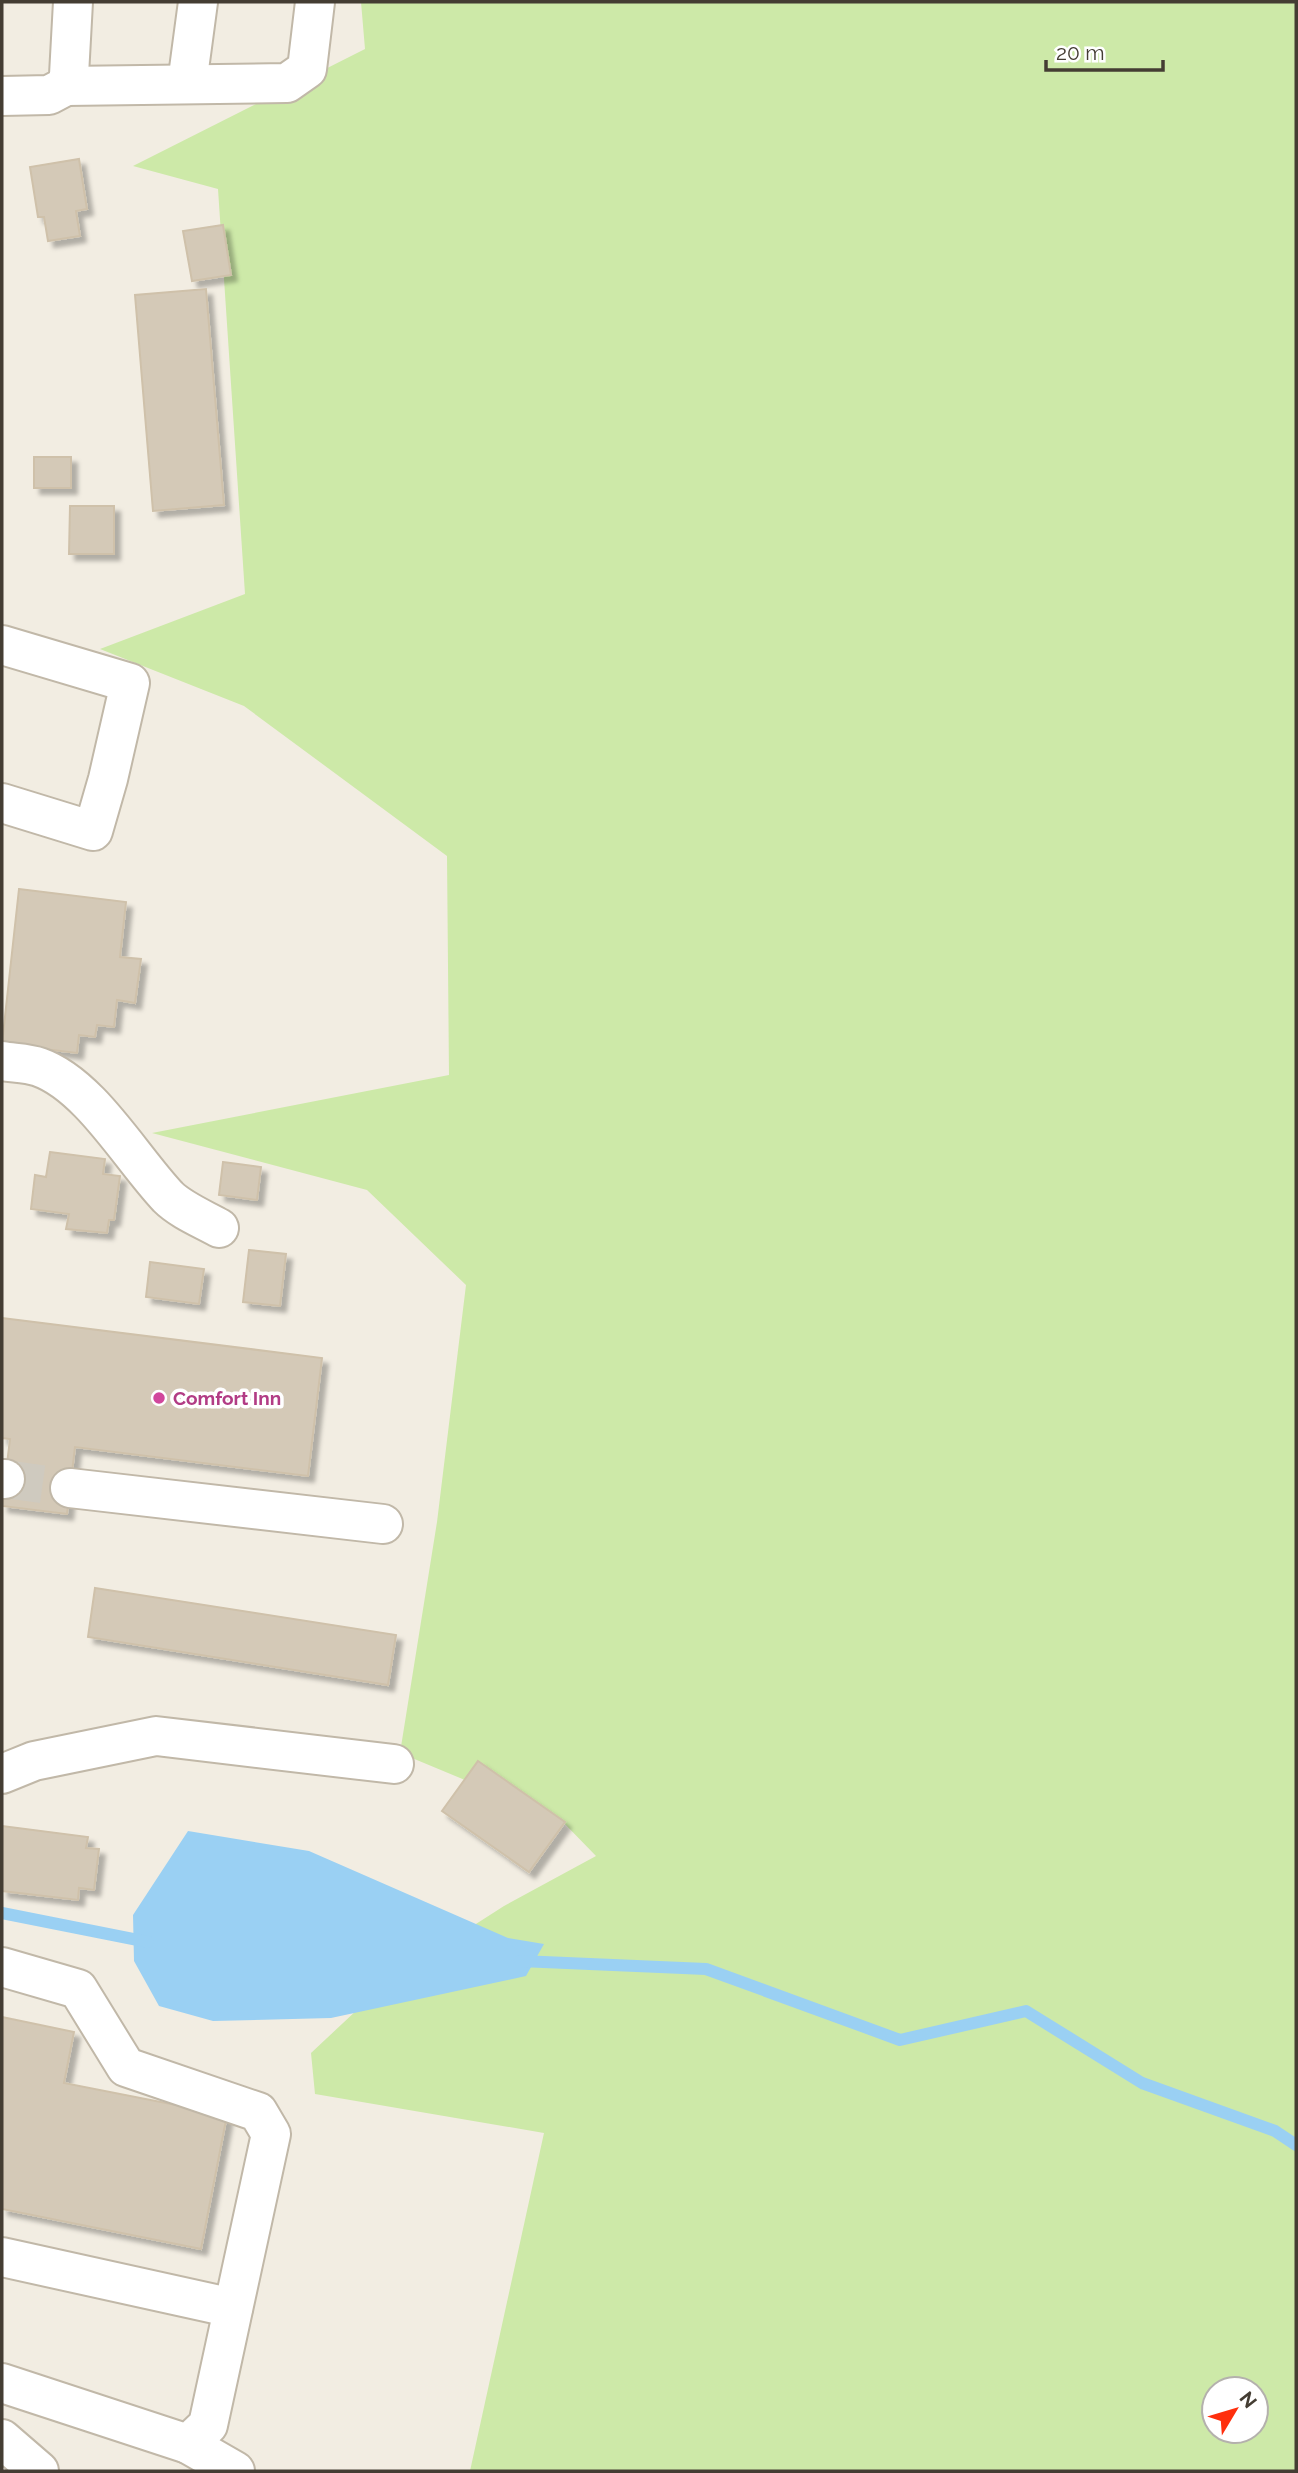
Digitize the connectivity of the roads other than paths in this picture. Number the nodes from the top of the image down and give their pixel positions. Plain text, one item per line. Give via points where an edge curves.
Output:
1 (73, 2) edge
2 (198, 2) edge
3 (314, 2) edge
4 (187, 84) junction
5 (66, 86) junction
6 (2, 96) edge
7 (2, 645) edge
8 (2, 803) edge
9 (2, 1060) edge
10 (219, 1228) dead end
11 (70, 1489) tunnel mouth
12 (383, 1524) dead end
13 (394, 1764) dead end
14 (2, 1774) edge
15 (2, 1967) edge
16 (2, 2257) edge
17 (233, 2308) junction
18 (2, 2383) edge
19 (2, 2439) edge
20 (187, 2444) junction
21 (39, 2471) edge
22 (235, 2471) edge

1 - 5 lane
2 - 4 lane
3 - 4 lane via 307,69 287,83
4 - 5 lane
5 - 6 lane via 49,94
7 - 8 lane via 130,683 93,831
9 - 10 lane via 40,1067 89,1100 170,1200
11 - 12 lane
13 - 14 lane via 156,1736 34,1761
15 - 17 lane via 78,1989 126,2067 258,2112 271,2134
16 - 17 lane
17 - 20 lane via 208,2425
18 - 20 lane
19 - 21 lane
20 - 22 lane

